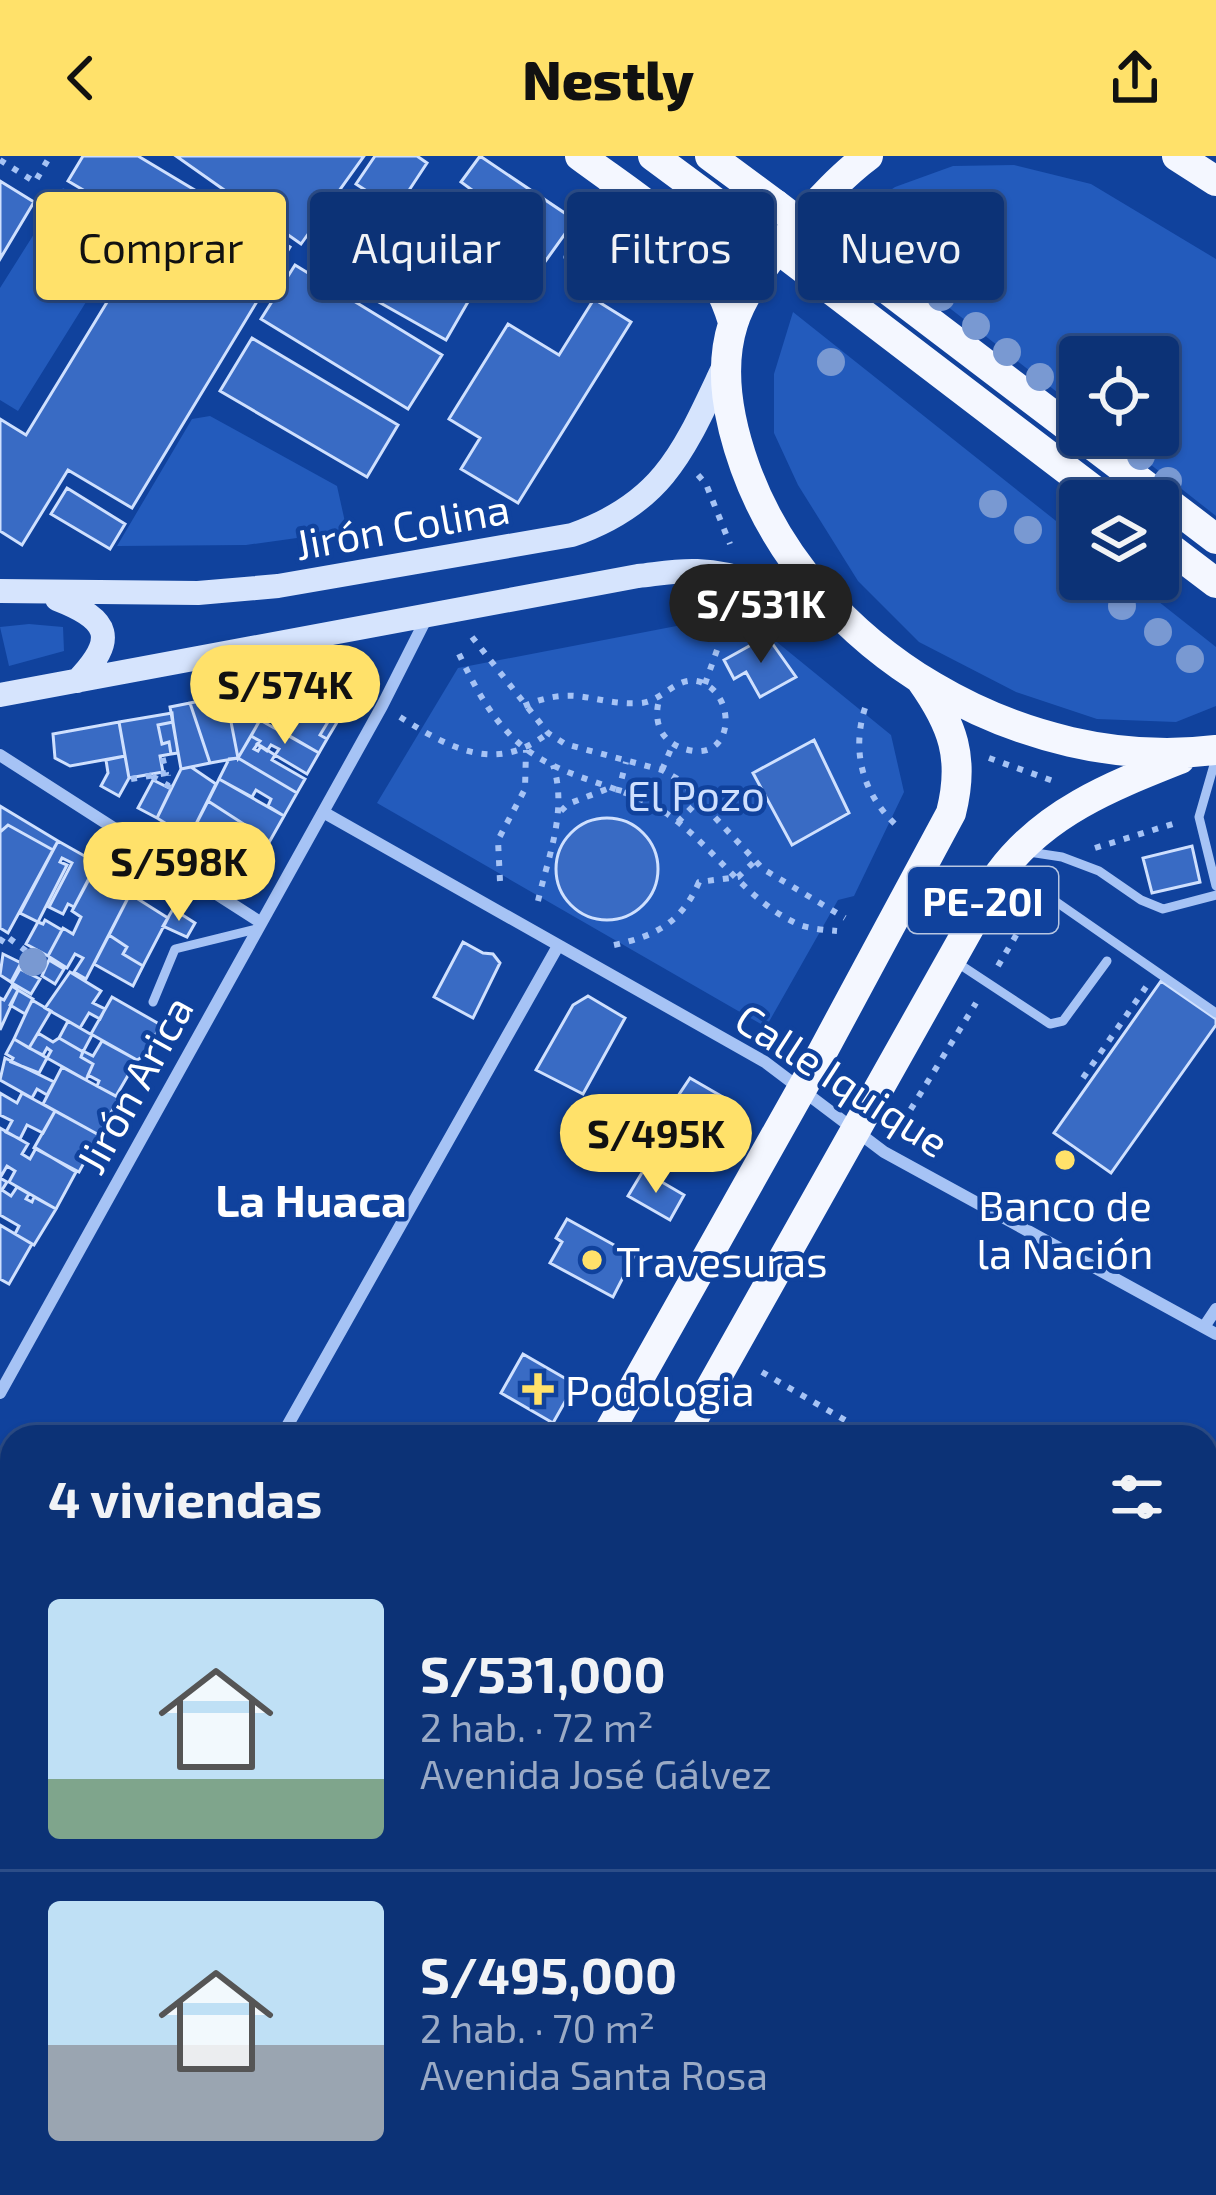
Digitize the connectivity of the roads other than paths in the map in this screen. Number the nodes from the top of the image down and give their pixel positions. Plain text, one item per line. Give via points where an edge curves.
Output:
1 (580, 156) edge
2 (653, 156) edge
3 (710, 156) edge
4 (868, 156) edge
5 (1177, 156) edge
6 (610, 178) junction
7 (1216, 181) edge
8 (603, 192) edge
9 (733, 322) junction
10 (727, 358) junction
11 (1080, 480) edge
12 (1216, 539) edge
13 (1179, 555) edge
14 (1216, 584) edge
15 (0, 591) edge
16 (39, 592) junction
17 (427, 617) junction
18 (842, 620) junction
19 (921, 680) junction
20 (76, 681) junction
21 (0, 695) edge
22 (1209, 753) edge
23 (0, 755) edge
24 (323, 812) junction
25 (1011, 858) junction
26 (1216, 890) edge
27 (258, 926) junction
28 (559, 946) junction
29 (951, 959) junction
30 (1107, 961) dead end
31 (153, 1002) dead end
32 (1216, 1013) edge
33 (800, 1090) junction
34 (854, 1131) junction
35 (1216, 1309) edge
36 (1210, 1330) edge
37 (0, 1393) edge
38 (288, 1425) edge
39 (613, 1425) edge
40 (689, 1425) edge

1 - 6 main road
2 - 11 main road, bridge
3 - 12 main road, bridge
4 - 9 main road, PE-20I via 802,220
5 - 7 main road
6 - 8 lane
6 - 9 main road via 670,221 705,260
9 - 10 main road, PE-20I
10 - 16 main road, Jirón Colina via 680,454 637,505 605,524 278,586
10 - 18 main road, PE-20I via 727,405 759,506
13 - 14 main road
15 - 16 main road, Jirón Colina
16 - 20 main road via 93,615 102,629 97,659
17 - 18 main road via 695,571 794,597
17 - 20 main road
17 - 24 street, Jirón Arica
18 - 19 main road, PE-20I
19 - 22 main road, PE-20I via 1049,738 1112,751
19 - 33 main road, PE-20I via 955,746 951,813
20 - 21 main road
22 - 25 main road, PE-20I via 1084,801
22 - 26 lane via 1199,817
23 - 27 street
24 - 27 street, Jirón Arica
24 - 28 street, Calle Iquique
25 - 26 lane via 1072,860 1163,908
25 - 29 main road, PE-20I
25 - 32 lane via 1042,890
27 - 31 lane via 175,950
27 - 37 street, Jirón Arica
28 - 33 street, Calle Iquique via 765,1062
28 - 38 street
29 - 30 lane via 1050,1024 1063,1021
29 - 34 main road, PE-20I
33 - 34 street, Calle Iquique
33 - 39 main road, PE-20I
34 - 36 street, Calle Iquique
34 - 40 main road, PE-20I
35 - 36 street, Calle Iquique

